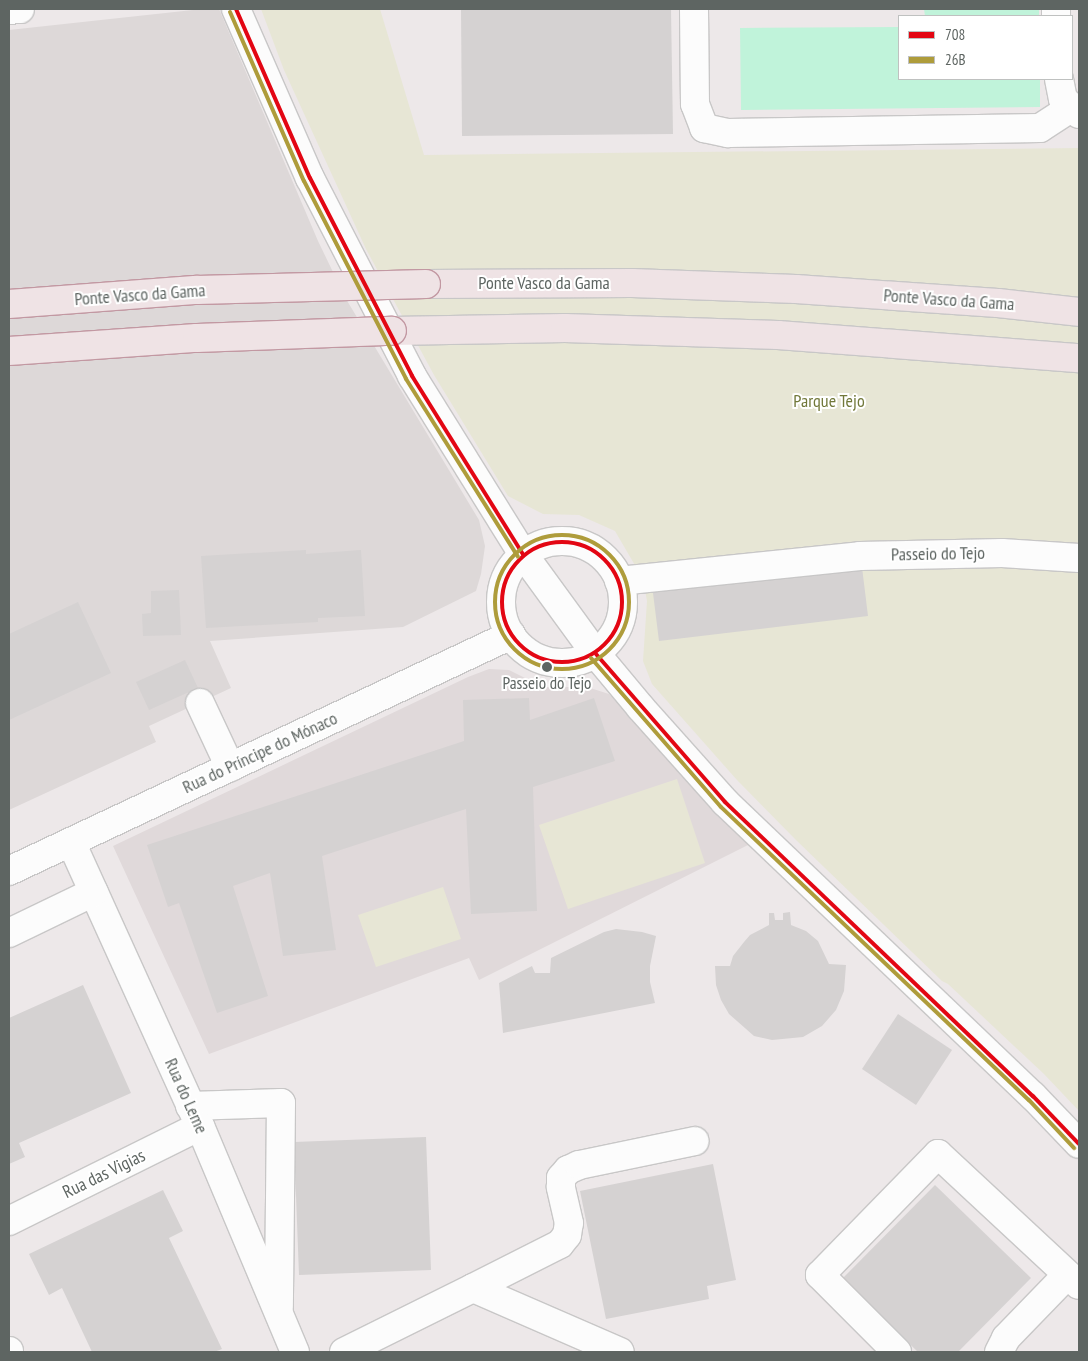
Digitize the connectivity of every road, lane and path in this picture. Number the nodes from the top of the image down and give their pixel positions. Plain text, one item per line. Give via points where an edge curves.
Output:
1 (20, 9) edge
2 (236, 9) edge
3 (694, 9) edge
4 (9, 10) edge
5 (1060, 80) edge
6 (1076, 110) edge
7 (9, 304) edge
8 (1079, 312) edge
9 (9, 352) edge
10 (1079, 358) edge
11 (523, 554) junction
12 (1079, 558) edge
13 (619, 581) junction
14 (511, 635) junction
15 (596, 654) junction
16 (200, 702) dead end
17 (230, 767) junction
18 (71, 842) junction
19 (9, 870) edge
20 (94, 892) junction
21 (9, 932) edge
22 (195, 1116) junction
23 (695, 1141) dead end
24 (1079, 1144) edge
25 (9, 1222) edge
26 (1073, 1280) edge
27 (473, 1288) junction
28 (279, 1318) junction
29 (295, 1352) edge
30 (344, 1352) edge
31 (620, 1352) edge
32 (897, 1352) edge
33 (999, 1352) edge

1 - 4 street
2 - 11 street via 310,178 412,376
3 - 6 street via 695,104 704,128 728,133 1040,128
5 - 6 street via 1062,99
7 - 8 highway, Ponte Vasco da Gama, bridge via 207,290 470,282 623,283 796,289
9 - 10 highway, bridge via 197,338 565,328 778,335
11 - 13 street via 542,544 574,542 601,556
11 - 14 street via 507,574 502,590 504,621
11 - 15 street
12 - 13 street, Passeio do Tejo via 1002,553 860,556
13 - 15 street via 622,610 618,625
14 - 15 street via 526,650 545,660 574,661
14 - 17 street, Rua do Príncipe do Mónaco
15 - 24 street via 725,802 1033,1096
16 - 17 street
17 - 18 street, Rua do Príncipe do Mónaco
18 - 19 street, Rua do Príncipe do Mónaco
18 - 20 street, Rua do Leme
20 - 21 street
20 - 22 street, Rua do Leme
22 - 25 street, Rua das Vigias
22 - 28 street, Rua do Leme
22 - 28 street via 281,1102
23 - 27 street via 568,1170 561,1178 561,1187 569,1224 567,1235 560,1244
26 - 32 street via 938,1154 820,1275
26 - 33 street via 1006,1338
27 - 30 street
27 - 31 street
28 - 29 street, Rua do Leme

